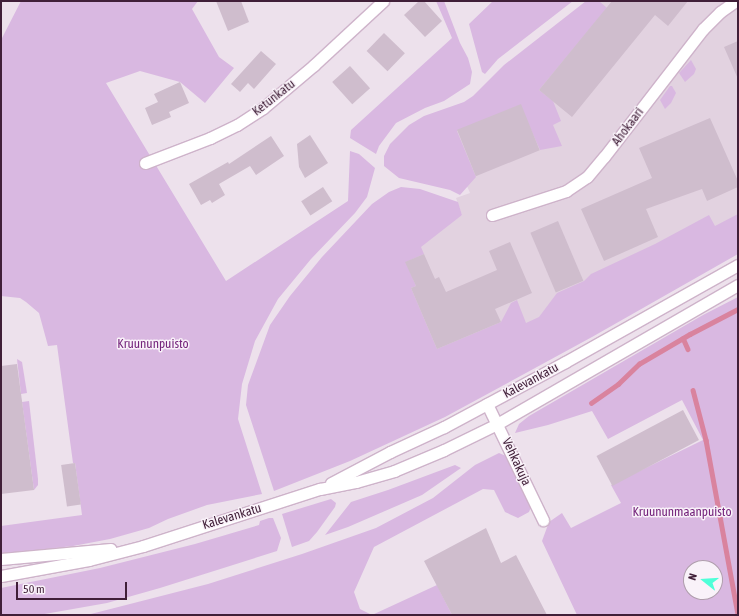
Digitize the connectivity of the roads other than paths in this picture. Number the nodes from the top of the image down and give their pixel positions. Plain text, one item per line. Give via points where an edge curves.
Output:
1 (383, 1) edge
2 (736, 1) edge
3 (145, 163) dead end
4 (492, 215) dead end
5 (738, 265) edge
6 (738, 285) edge
7 (487, 404) junction
8 (497, 424) junction
9 (320, 489) junction
10 (543, 520) dead end
11 (143, 546) junction
12 (1, 559) edge
13 (1, 576) edge

1 - 3 main road, Ketunkatu via 263,108 210,138
2 - 4 main road, Ahokaari via 703,29 587,177 566,191
5 - 7 main road, Kalevankatu
6 - 8 main road, Kalevankatu
7 - 8 main road, Vehkakuja
7 - 9 main road, Kalevankatu
8 - 9 main road, Kalevankatu via 394,471
8 - 10 main road, Vehkakuja
9 - 11 main road, Kalevankatu
11 - 12 main road, Kalevankatu
11 - 13 main road, Kalevankatu via 89,560

